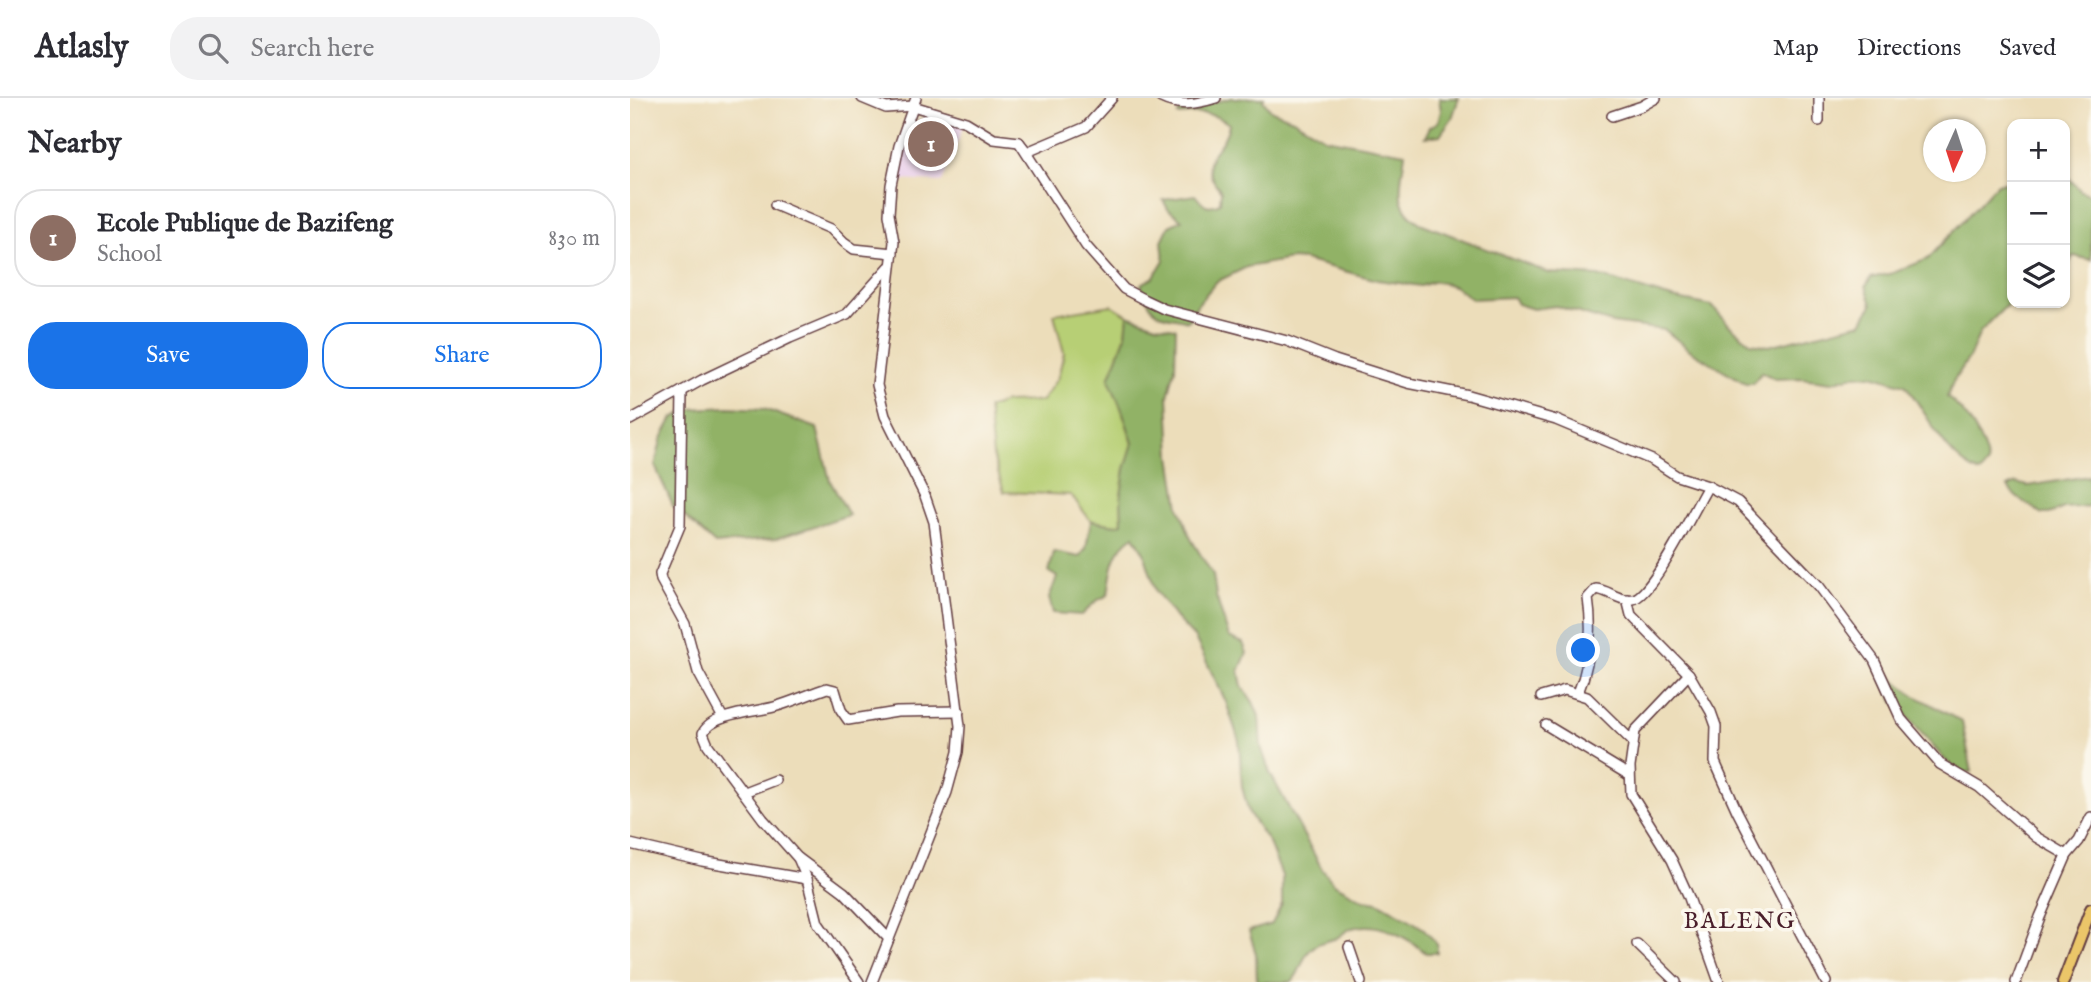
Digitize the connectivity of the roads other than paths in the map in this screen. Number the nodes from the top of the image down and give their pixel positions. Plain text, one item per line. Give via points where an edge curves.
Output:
1 (862, 98) edge
2 (1112, 98) edge
3 (1161, 98) edge
4 (1216, 98) edge
5 (1656, 98) edge
6 (1819, 98) edge
7 (915, 102) edge
8 (1641, 102) edge
9 (1612, 116) dead end
10 (1819, 121) dead end
11 (1019, 142) junction
12 (775, 205) dead end
13 (893, 253) junction
14 (890, 265) junction
15 (682, 391) junction
16 (630, 421) edge
17 (1708, 486) junction
18 (1627, 599) junction
19 (1689, 674) junction
20 (1578, 693) junction
21 (1541, 697) dead end
22 (958, 711) junction
23 (723, 718) junction
24 (1546, 725) dead end
25 (1632, 741) junction
26 (1629, 775) junction
27 (775, 780) dead end
28 (744, 792) junction
29 (2091, 817) edge
30 (630, 844) edge
31 (2067, 855) junction
32 (797, 857) junction
33 (807, 879) junction
34 (2091, 909) edge
35 (889, 939) junction
36 (1637, 944) dead end
37 (1349, 947) dead end
38 (859, 982) edge
39 (872, 982) edge
40 (1361, 982) edge
41 (1676, 982) edge
42 (1719, 982) edge
43 (1826, 982) edge
44 (2016, 982) edge
45 (2063, 982) edge

1 - 7 street via 886,108
2 - 11 street via 1078,132 1027,152
3 - 4 street via 1193,104
5 - 8 street
6 - 10 street
7 - 11 street via 966,122 994,139
7 - 13 street via 891,185
8 - 9 street
11 - 17 street via 1086,246 1124,289 1144,300 1287,341 1408,383 1556,420 1652,460 1676,476
12 - 13 street via 831,229 854,249
13 - 14 street
14 - 15 street via 846,314
14 - 22 street via 877,368 879,397 934,522
15 - 16 street
15 - 23 street via 680,526 661,568 661,580 685,624 698,672
17 - 18 street via 1644,594
17 - 31 street via 1738,502 1819,586 1874,660 1901,719 1940,764 1979,787 2036,837
18 - 19 street via 1631,615
18 - 20 street via 1596,589 1588,598 1591,643
19 - 25 street via 1635,731
19 - 43 street via 1712,712 1716,726 1713,755 1718,769
20 - 21 street
20 - 25 street
22 - 23 street via 848,719 835,690 827,688
22 - 35 street via 960,739 954,773
23 - 28 street via 704,729 703,737
24 - 26 street
25 - 26 street
26 - 42 street via 1631,794 1688,895
27 - 28 street
28 - 32 street
29 - 31 street
30 - 33 street
31 - 44 street
32 - 33 street
32 - 35 street via 845,892
33 - 38 street via 824,933
34 - 45 main road
35 - 39 street
36 - 41 street
37 - 40 street

